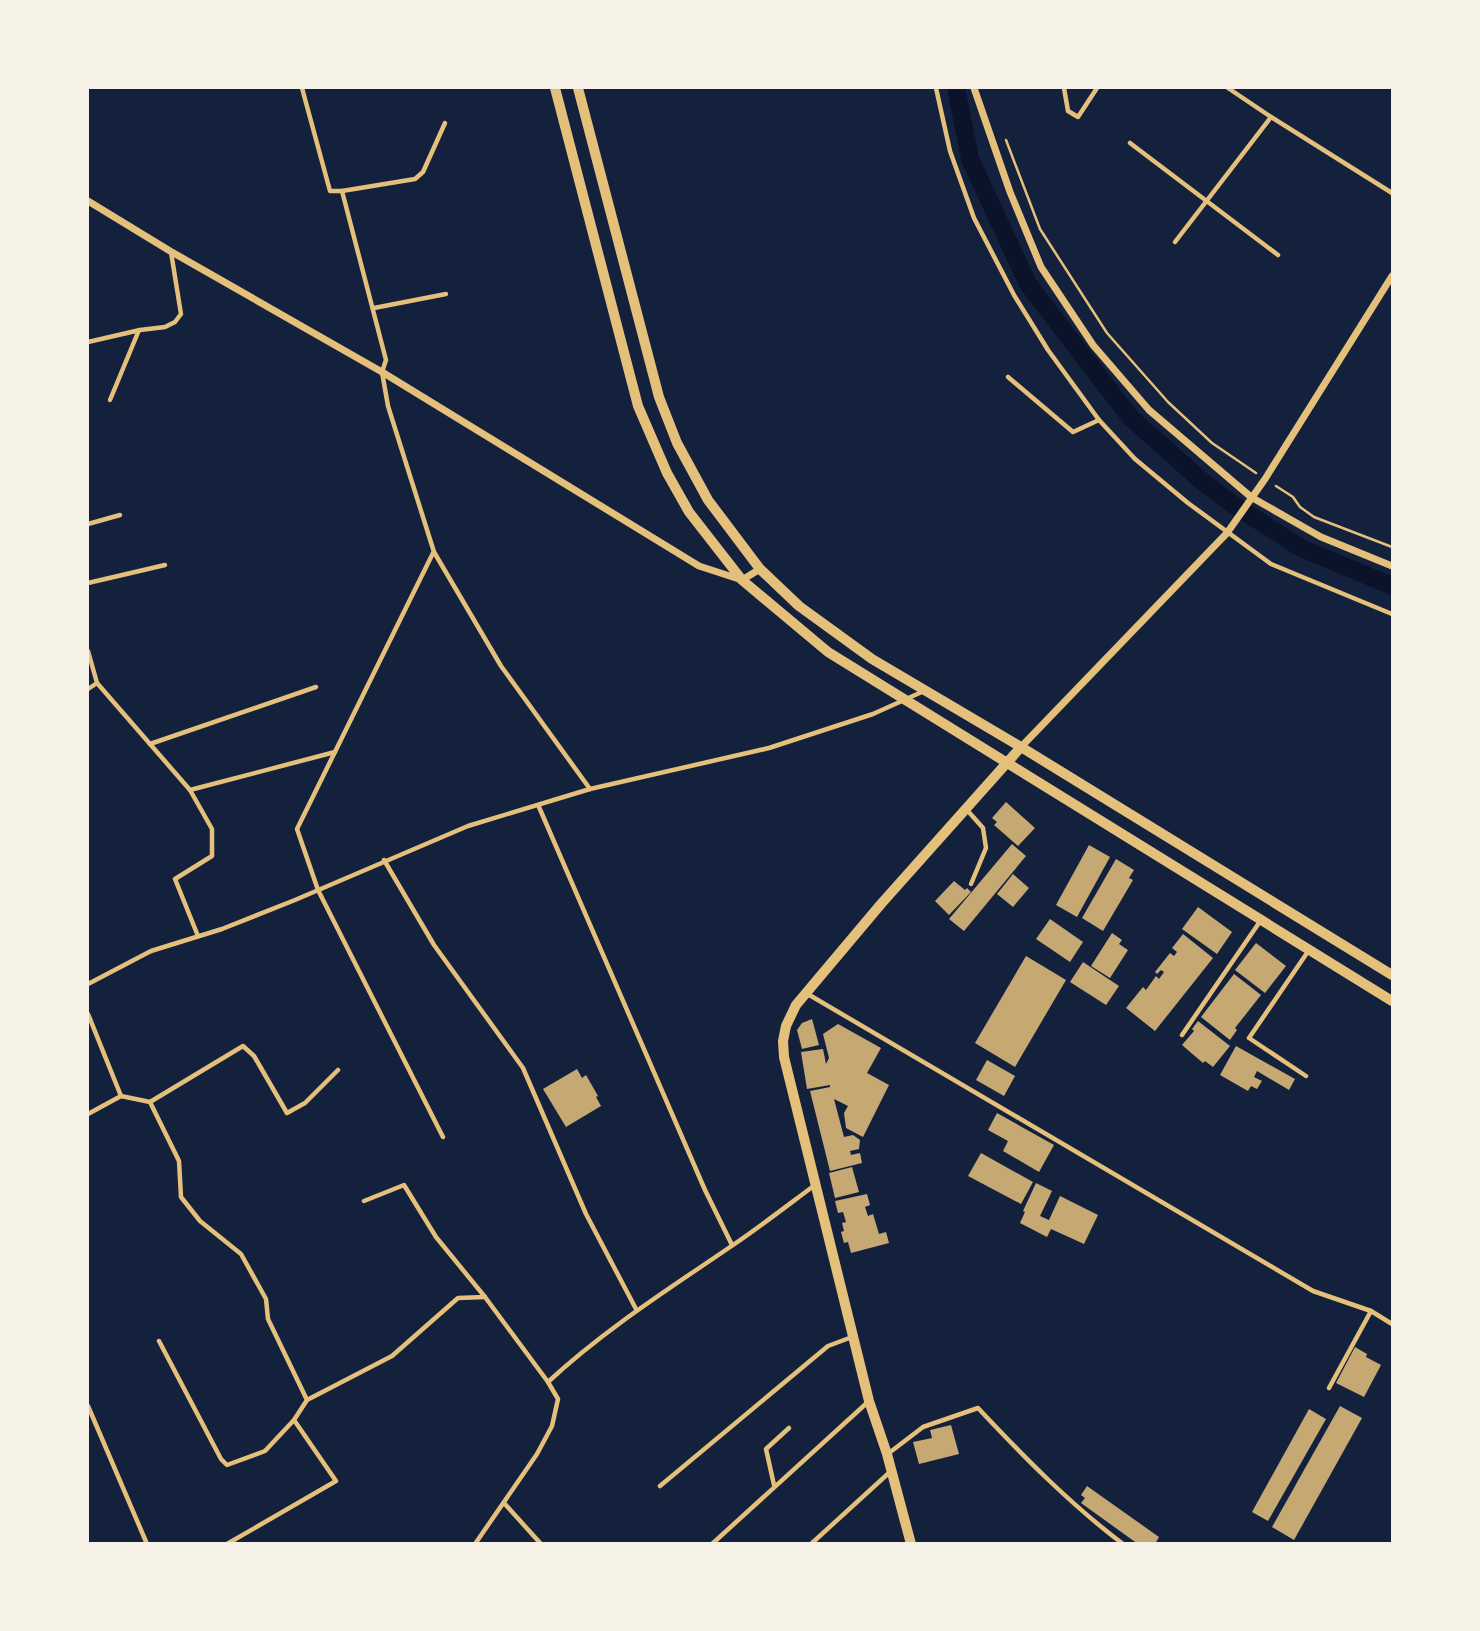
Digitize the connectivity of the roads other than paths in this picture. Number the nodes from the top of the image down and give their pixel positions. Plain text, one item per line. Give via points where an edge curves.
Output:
1 (302, 88) edge
2 (555, 88) edge
3 (578, 88) edge
4 (936, 88) edge
5 (974, 88) edge
6 (1063, 88) edge
7 (1097, 88) edge
8 (1228, 88) edge
9 (1271, 117) junction
10 (445, 123) dead end
11 (1130, 143) dead end
12 (597, 160) junction
13 (575, 164) junction
14 (342, 191) junction
15 (1392, 193) edge
16 (88, 201) edge
17 (1207, 201) junction
18 (1175, 242) dead end
19 (170, 251) junction
20 (1278, 256) dead end
21 (1392, 276) edge
22 (446, 294) dead end
23 (374, 308) junction
24 (140, 330) junction
25 (88, 342) edge
26 (382, 372) junction
27 (1008, 377) dead end
28 (110, 400) dead end
29 (1099, 420) junction
30 (1252, 500) junction
31 (120, 515) dead end
32 (88, 524) edge
33 (1227, 533) junction
34 (433, 552) junction
35 (166, 565) dead end
36 (1392, 566) edge
37 (760, 569) junction
38 (742, 580) junction
39 (88, 583) edge
40 (1392, 614) edge
41 (88, 652) edge
42 (97, 683) junction
43 (317, 687) dead end
44 (88, 689) edge
45 (925, 691) junction
46 (907, 699) junction
47 (150, 744) junction
48 (1021, 747) junction
49 (335, 752) junction
50 (1007, 763) junction
51 (590, 789) junction
52 (190, 790) junction
53 (539, 807) junction
54 (967, 809) junction
55 (384, 860) junction
56 (971, 884) dead end
57 (318, 890) junction
58 (1261, 919) junction
59 (198, 936) junction
60 (1310, 949) junction
61 (1392, 975) edge
62 (88, 984) edge
63 (806, 993) junction
64 (1392, 1001) edge
65 (88, 1014) edge
66 (1182, 1035) dead end
67 (338, 1070) dead end
68 (1306, 1076) dead end
69 (121, 1096) junction
70 (150, 1102) junction
71 (88, 1114) edge
72 (443, 1137) dead end
73 (815, 1185) junction
74 (364, 1201) dead end
75 (732, 1245) junction
76 (485, 1297) junction
77 (636, 1309) junction
78 (1371, 1311) junction
79 (1392, 1324) edge
80 (853, 1336) junction
81 (159, 1341) dead end
82 (548, 1382) junction
83 (1329, 1388) dead end
84 (307, 1400) junction
85 (869, 1401) junction
86 (88, 1406) edge
87 (294, 1420) junction
88 (789, 1428) dead end
89 (887, 1454) junction
90 (892, 1471) junction
91 (660, 1486) dead end
92 (774, 1486) junction
93 (504, 1503) junction
94 (147, 1544) edge
95 (227, 1544) edge
96 (475, 1544) edge
97 (541, 1544) edge
98 (712, 1544) edge
99 (811, 1544) edge
100 (911, 1544) edge
101 (1123, 1544) edge

1 - 14 lane via 330,191
2 - 13 main road
3 - 12 main road
4 - 29 lane via 950,151 974,218 1041,339
5 - 30 street via 1041,267 1093,345 1149,410
6 - 7 lane via 1068,111 1078,117
8 - 9 lane
9 - 15 lane
9 - 17 lane
10 - 14 lane via 423,172 415,179
11 - 17 lane
12 - 13 main road
12 - 37 main road via 670,426 708,500
13 - 38 main road via 638,407 689,512
14 - 23 lane
16 - 19 street
17 - 18 lane
17 - 20 lane
19 - 24 lane via 181,314 165,327
19 - 26 street
21 - 30 street
22 - 23 lane
23 - 26 lane via 386,360
24 - 25 lane
24 - 28 lane
26 - 34 lane via 394,430
26 - 38 street via 699,566
27 - 29 lane via 1073,432
29 - 33 lane via 1135,459
30 - 33 street
30 - 36 street via 1321,537
31 - 32 lane
33 - 40 lane via 1271,564
33 - 48 street
34 - 49 lane
34 - 51 lane via 501,666
35 - 39 lane
37 - 38 street
37 - 45 main road via 799,606
38 - 46 main road via 828,652
41 - 42 lane
42 - 44 lane
42 - 47 lane
43 - 47 lane
45 - 46 lane
45 - 48 main road
46 - 50 main road
46 - 51 lane via 769,748
47 - 52 lane
48 - 50 street
48 - 61 main road
49 - 52 lane
49 - 57 lane via 297,829
50 - 54 street
50 - 58 main road
51 - 53 lane
52 - 59 lane via 212,829 212,856 175,880
53 - 55 lane via 468,826
53 - 75 lane
54 - 56 lane via 983,828 986,848
54 - 63 street
55 - 57 lane
55 - 77 lane via 434,946 523,1068 586,1214
57 - 59 lane
57 - 72 lane
58 - 60 main road
58 - 66 lane
59 - 62 lane via 152,951
60 - 64 main road
60 - 68 lane via 1249,1038
63 - 73 street via 786,1026 783,1049
63 - 78 lane via 1313,1290
65 - 69 lane
67 - 70 lane via 306,1103 287,1113 254,1056 243,1046
69 - 70 lane
69 - 71 lane
70 - 84 lane via 179,1161 181,1196 200,1221 241,1254 266,1299 268,1319
73 - 75 lane
73 - 80 street
74 - 76 lane via 404,1185 436,1237
75 - 77 lane
76 - 82 lane
76 - 84 lane via 458,1298 392,1356
77 - 82 lane
78 - 79 lane
78 - 83 lane
80 - 85 street
80 - 91 lane via 828,1346
81 - 87 lane via 227,1465 265,1451
82 - 93 lane via 558,1399 552,1426
84 - 87 lane
85 - 89 street
85 - 92 lane
86 - 94 lane
87 - 95 lane via 336,1480
88 - 92 lane via 766,1450
89 - 90 street
89 - 101 lane via 923,1427 978,1408 1059,1490
90 - 99 lane
90 - 100 street
92 - 98 lane
93 - 96 lane
93 - 97 lane

